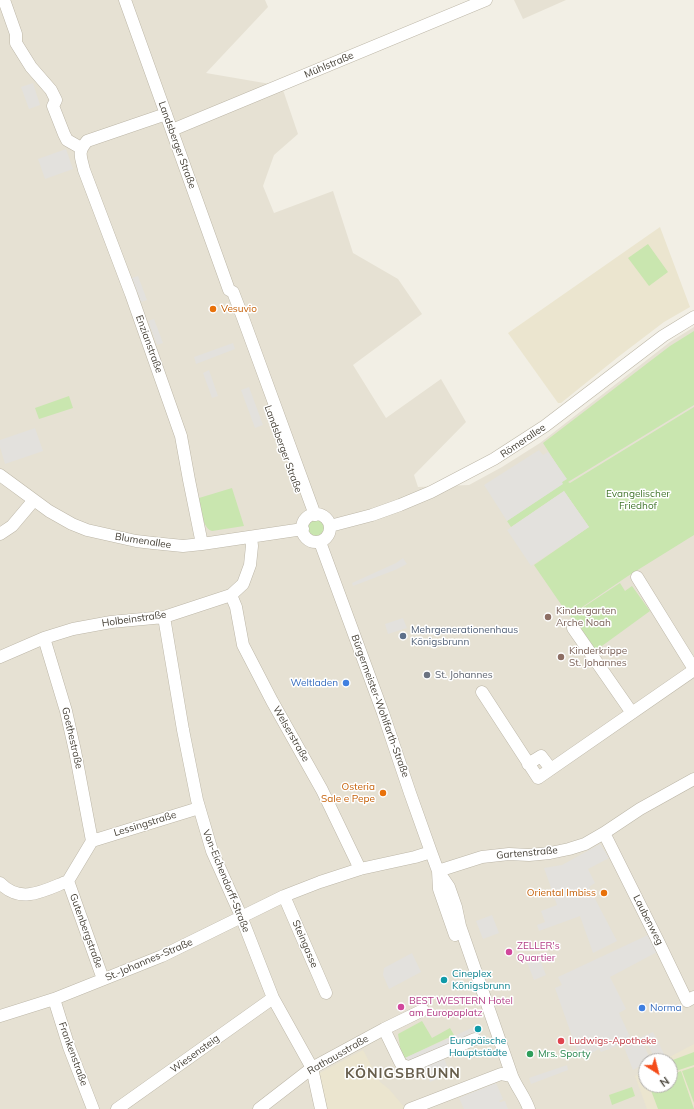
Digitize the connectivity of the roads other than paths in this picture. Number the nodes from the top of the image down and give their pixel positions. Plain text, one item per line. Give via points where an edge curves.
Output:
1 (4, 0) edge
2 (125, 0) edge
3 (486, 0) edge
4 (166, 114) junction
5 (172, 130) junction
6 (81, 148) junction
7 (694, 317) edge
8 (0, 475) edge
9 (34, 500) junction
10 (308, 521) junction
11 (330, 526) junction
12 (0, 534) edge
13 (250, 537) junction
14 (320, 542) junction
15 (202, 544) junction
16 (637, 577) dead end
17 (231, 595) junction
18 (164, 617) junction
19 (573, 628) dead end
20 (44, 638) junction
21 (0, 657) edge
22 (694, 670) edge
23 (482, 692) dead end
24 (632, 713) junction
25 (694, 779) edge
26 (199, 808) junction
27 (604, 833) junction
28 (92, 841) junction
29 (431, 852) junction
30 (360, 869) junction
31 (438, 871) junction
32 (68, 881) junction
33 (0, 883) edge
34 (284, 896) junction
35 (241, 916) junction
36 (103, 979) junction
37 (326, 993) dead end
38 (694, 997) edge
39 (273, 998) junction
40 (54, 999) junction
41 (423, 1010) dead end
42 (0, 1016) edge
43 (384, 1029) junction
44 (476, 1040) dead end
45 (312, 1068) junction
46 (512, 1076) junction
47 (517, 1088) junction
48 (93, 1109) edge
49 (117, 1109) edge
50 (259, 1109) edge
51 (321, 1109) edge
52 (410, 1109) edge
53 (521, 1109) edge
54 (529, 1109) edge

1 - 6 street via 16,34 16,44 51,90 56,100 53,106 67,140
2 - 4 street, Landsberger Straße
3 - 5 street, Mühlstraße
4 - 5 street, Landsberger Straße
4 - 6 street via 87,141
5 - 10 street, Landsberger Straße via 229,290 233,292 243,318
6 - 15 street, Enzianstraße via 80,156 84,170 181,436
7 - 11 street, Römerallee via 663,336 561,414 494,459 400,505
8 - 9 street, Blumenallee
9 - 12 street via 12,526
9 - 15 street, Blumenallee via 60,518 87,530 153,544
10 - 11 street via 323,516
10 - 13 street, Blumenallee
10 - 14 street via 304,533 308,540
11 - 14 street via 329,534
13 - 15 street, Blumenallee
13 - 17 street, Holbeinstraße via 252,546 249,568 243,584
14 - 29 street, Bürgermeister-Wohlfarth-Straße
16 - 22 street
17 - 18 street, Holbeinstraße
17 - 30 street, Welserstraße via 246,651 322,790
18 - 20 street, Holbeinstraße via 111,622 73,629
18 - 26 street, Von-Eichendorff-Straße
19 - 24 street
20 - 21 street, Holbeinstraße
20 - 28 street, Goethestraße via 66,711
22 - 24 street
23 - 24 street via 538,778
25 - 27 street, Gartenstraße via 640,809
26 - 28 street, Lessingstraße
26 - 35 street, Von-Eichendorff-Straße via 212,851
27 - 31 street, Gartenstraße via 585,844 569,849 529,855 482,857
27 - 38 street, Laubenweg via 687,1001
28 - 32 street, Gutenbergstraße
29 - 30 street, St.-Johannes-Straße
29 - 31 street, Bürgermeister-Wohlfarth-Straße
30 - 34 street, St.-Johannes-Straße
31 - 46 street, Bürgermeister-Wohlfarth-Straße via 439,889 448,899 502,1064
32 - 33 street via 26,896 14,893
32 - 36 street, Gutenbergstraße
34 - 35 street, St.-Johannes-Straße
34 - 37 street, Steingasse
35 - 36 street, St.-Johannes-Straße via 178,949
35 - 39 street, Von-Eichendorff-Straße
36 - 40 street, St.-Johannes-Straße
39 - 45 street, Von-Eichendorff-Straße
39 - 49 street, Wiesensteig
40 - 42 street, St.-Johannes-Straße
40 - 48 street, Frankenstraße
41 - 43 street, Rathausstraße
43 - 44 street via 402,1065 409,1067
43 - 45 street, Rathausstraße
45 - 50 street, Rathausstraße
45 - 51 street, Von-Eichendorff-Straße
46 - 47 street, Bürgermeister-Wohlfarth-Straße
46 - 52 street via 500,1074
47 - 53 street, Bürgermeister-Wohlfarth-Straße
47 - 54 street, Bürgermeister-Wohlfarth-Straße via 524,1096

